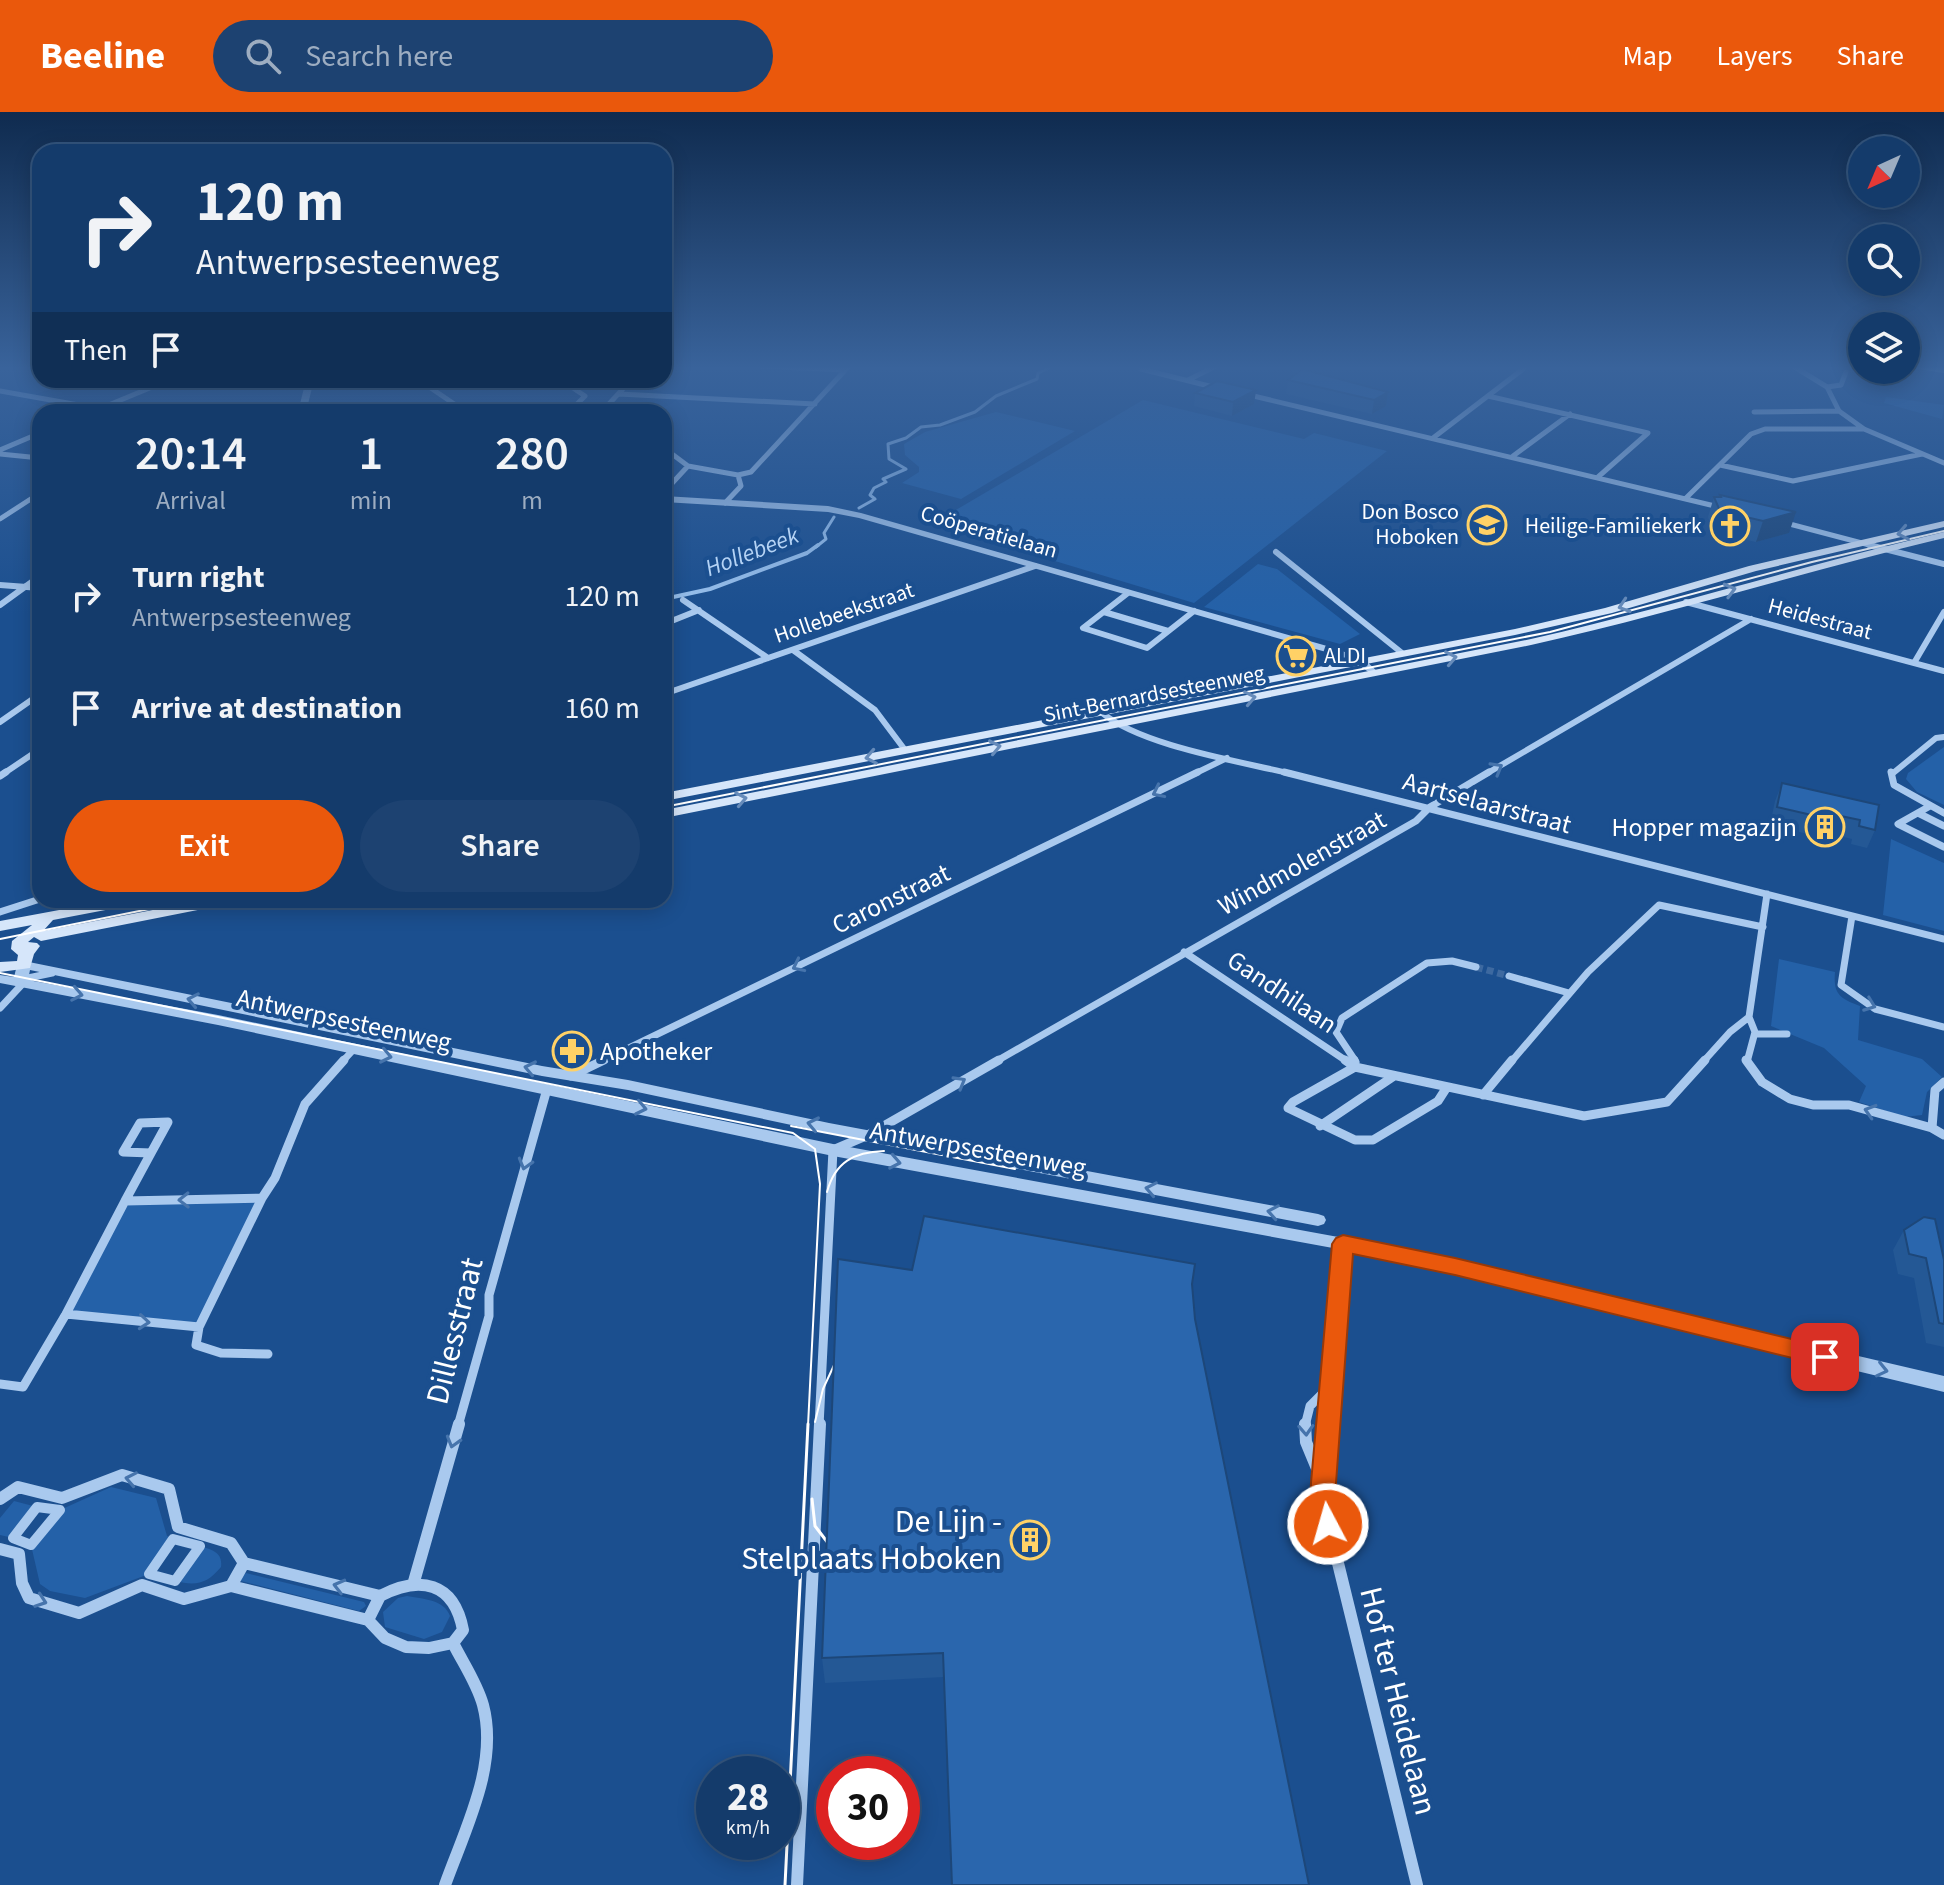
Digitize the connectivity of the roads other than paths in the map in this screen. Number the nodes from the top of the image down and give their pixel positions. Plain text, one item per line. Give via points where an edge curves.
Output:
1 (773, 449) edge
2 (1481, 449) edge
3 (1523, 449) edge
4 (1630, 449) edge
5 (1737, 449) edge
6 (1910, 449) edge
7 (0, 452) edge
8 (672, 454) edge
9 (1922, 454) junction
10 (1513, 456) junction
11 (32, 457) edge
12 (1944, 463) edge
13 (688, 466) junction
14 (1720, 466) junction
15 (738, 475) junction
16 (1598, 477) junction
17 (672, 483) edge
18 (32, 498) edge
19 (1686, 498) junction
20 (672, 500) edge
21 (725, 503) junction
22 (1725, 508) edge
23 (0, 519) edge
24 (1769, 519) edge
25 (1944, 524) edge
26 (1944, 535) edge
27 (1862, 542) junction
28 (1883, 550) junction
29 (1276, 552) dead end
30 (1944, 564) edge
31 (1035, 566) junction
32 (32, 582) edge
33 (0, 585) edge
34 (25, 587) junction
35 (32, 587) edge
36 (1128, 593) junction
37 (683, 600) dead end
38 (1686, 602) junction
39 (0, 605) edge
40 (699, 610) junction
41 (1194, 611) junction
42 (1104, 612) junction
43 (1944, 612) edge
44 (1751, 619) junction
45 (672, 621) edge
46 (1168, 631) junction
47 (793, 650) junction
48 (1402, 653) junction
49 (768, 658) junction
50 (1360, 661) junction
51 (1914, 663) junction
52 (1944, 671) edge
53 (1374, 673) junction
54 (672, 691) edge
55 (32, 700) edge
56 (1101, 712) junction
57 (0, 722) edge
58 (1115, 724) junction
59 (1944, 737) edge
60 (905, 750) junction
61 (32, 754) edge
62 (1228, 758) junction
63 (0, 776) edge
64 (672, 795) edge
65 (1930, 806) junction
66 (1430, 807) junction
67 (672, 812) edge
68 (1918, 813) junction
69 (1944, 813) edge
70 (1944, 826) edge
71 (1944, 847) edge
72 (1767, 894) junction
73 (32, 902) edge
74 (94, 908) edge
75 (180, 908) edge
76 (0, 912) edge
77 (61, 914) junction
78 (1852, 916) junction
79 (8, 924) edge
80 (1763, 927) junction
81 (37, 932) junction
82 (1944, 939) edge
83 (1184, 952) junction
84 (25, 959) junction
85 (0, 967) edge
86 (1476, 967) tunnel mouth
87 (61, 971) junction
88 (1509, 976) tunnel mouth
89 (0, 979) edge
90 (20, 983) junction
91 (1569, 993) junction
92 (0, 1008) edge
93 (1749, 1017) junction
94 (1944, 1027) edge
95 (1755, 1034) junction
96 (1787, 1034) dead end
97 (354, 1049) junction
98 (1355, 1067) junction
99 (571, 1076) junction
100 (1394, 1076) junction
101 (1944, 1082) edge
102 (1447, 1087) junction
103 (547, 1089) junction
104 (1483, 1095) junction
105 (1320, 1126) junction
106 (1932, 1128) junction
107 (868, 1135) junction
108 (1944, 1135) edge
109 (833, 1150) junction
110 (152, 1153) junction
111 (262, 1198) junction
112 (125, 1201) junction
113 (1318, 1220) dead end
114 (1343, 1244) junction
115 (66, 1314) junction
116 (199, 1327) junction
117 (268, 1354) dead end
118 (0, 1384) edge
119 (1944, 1384) edge
120 (1331, 1385) junction
121 (1323, 1483) junction
122 (0, 1499) edge
123 (37, 1507) joint
124 (0, 1549) edge
125 (244, 1563) junction
126 (146, 1580) junction
127 (413, 1585) junction
128 (231, 1586) junction
129 (380, 1596) junction
130 (368, 1620) junction
131 (453, 1643) junction
132 (445, 1885) edge
133 (797, 1885) edge
134 (1417, 1885) edge

1 - 15 street via 751,472
2 - 10 street
3 - 10 street
4 - 16 street
5 - 14 street
6 - 9 street
7 - 11 street
8 - 13 street
9 - 12 street
9 - 14 street via 1793,481
10 - 16 street
13 - 15 street
13 - 17 street
14 - 19 street
15 - 21 street via 741,486
16 - 19 street
18 - 23 street
19 - 22 street
20 - 21 street, Coöperatielaan
21 - 31 street, Coöperatielaan via 839,511
24 - 27 street
25 -> 27 main road, Sint-Bernardsesteenweg
26 - 28 main road, Sint-Bernardsesteenweg
27 - 28 street
27 -> 48 main road, Sint-Bernardsesteenweg via 1602,612
28 - 30 street
38 -> 28 main road, Sint-Bernardsesteenweg
29 - 48 street
31 - 36 street, Coöperatielaan
31 - 47 street, Hollebeekstraat
32 - 34 street
33 - 34 street
34 - 35 street
34 - 39 street
36 - 41 street, Coöperatielaan
36 - 42 street
37 - 40 street
38 - 44 street, Heidestraat
53 -> 38 main road, Sint-Bernardsesteenweg via 1594,628
40 - 45 street
40 - 49 street
41 - 46 street
41 - 50 street, Coöperatielaan
42 - 46 street
42 - 46 street via 1083,628 1147,648
43 - 51 street
44 - 51 street, Heidestraat
66 -> 44 street, Windmolenstraat
47 - 49 street, Hollebeekstraat
47 - 60 street via 875,710
48 - 50 main road, Sint-Bernardsesteenweg
49 - 54 street, Hollebeekstraat
50 - 53 street, Coöperatielaan
50 - 56 main road, Sint-Bernardsesteenweg
51 - 52 street, Heidestraat
58 -> 53 main road, Sint-Bernardsesteenweg
55 - 57 street
56 - 58 street, Aartselaarstraat
56 - 60 main road, Sint-Bernardsesteenweg
58 - 62 street, Aartselaarstraat via 1134,734
67 -> 58 main road, Sint-Bernardsesteenweg
59 - 65 street via 1891,772 1894,785
60 -> 64 main road, Sint-Bernardsesteenweg
61 - 63 street
62 - 66 street, Aartselaarstraat
62 -> 99 street, Caronstraat
65 - 68 street
65 - 69 street
66 - 72 street, Aartselaarstraat
66 - 83 street, Windmolenstraat via 1416,821
68 - 70 street
68 - 71 street via 1898,824
72 - 78 street, Aartselaarstraat
72 - 80 street
73 - 76 street
74 - 77 main road
75 - 81 main road
77 - 79 main road
77 - 81 main road
78 - 82 street, Aartselaarstraat
78 -> 94 street via 1844,989 1872,1007
79 - 81 main road
80 - 91 street via 1659,905 1617,940
80 - 93 street
81 - 84 main road
83 - 98 street, Gandhilaan
107 -> 83 street, Windmolenstraat
84 - 85 main road, Antwerpsesteenweg
84 - 87 street, Antwerpsesteenweg
84 - 90 street
86 - 98 street, Gandhilaan via 1452,961 1427,963 1342,1018 1336,1032
87 - 90 street
99 -> 87 street, Antwerpsesteenweg
88 - 91 street
89 - 90 street, Antwerpsesteenweg
90 - 92 street
90 -> 97 street, Antwerpsesteenweg
91 - 104 street
93 - 95 street
93 - 104 street, Gandhilaan via 1667,1102 1584,1116
95 - 96 street
106 -> 95 street via 1849,1105 1802,1103 1780,1095 1746,1060
97 -> 103 street, Antwerpsesteenweg
97 - 111 street via 305,1104
98 - 100 street, Gandhilaan
98 - 105 street, Gandhilaan via 1288,1108
107 -> 99 street, Antwerpsesteenweg
100 - 102 street, Gandhilaan
100 - 105 street
101 - 106 street via 1935,1090
102 - 104 street, Gandhilaan
102 - 105 street, Gandhilaan via 1438,1101 1373,1140 1355,1140
103 -> 109 street, Antwerpsesteenweg
103 -> 127 street, Dillesstraat
106 - 108 street
107 - 109 street, Windmolenstraat
113 -> 107 street, Antwerpsesteenweg
109 -> 114 street, Antwerpsesteenweg
109 - 133 street
110 - 110 street via 163,1132 168,1122 140,1123 123,1152
110 - 112 street
111 -> 112 street
111 - 116 street
112 - 115 street
114 -> 119 street, Antwerpsesteenweg
114 - 120 street, Hof ter Heidelaan
115 -> 116 street
115 - 118 street via 23,1387
116 - 117 street via 196,1345 221,1353
120 - 121 street, Hof ter Heidelaan
120 -> 121 street, Hof ter Heidelaan via 1312,1398 1305,1421 1311,1461
121 - 134 street, Hof ter Heidelaan via 1326,1517
125 -> 122 street via 231,1543 178,1527 169,1489 122,1475 62,1498 18,1487
123 - 123 street via 60,1510 31,1545 13,1538
124 -> 126 street via 19,1554 29,1598 79,1613
125 - 128 street
129 -> 125 street
126 - 126 street via 173,1539 200,1546 175,1581
126 - 128 street via 184,1599
127 - 129 street via 395,1586
127 - 131 street via 436,1588 456,1600 463,1630
128 - 130 street
129 - 130 street
130 - 131 street via 380,1637 411,1648
131 - 132 street via 483,1703 488,1745

